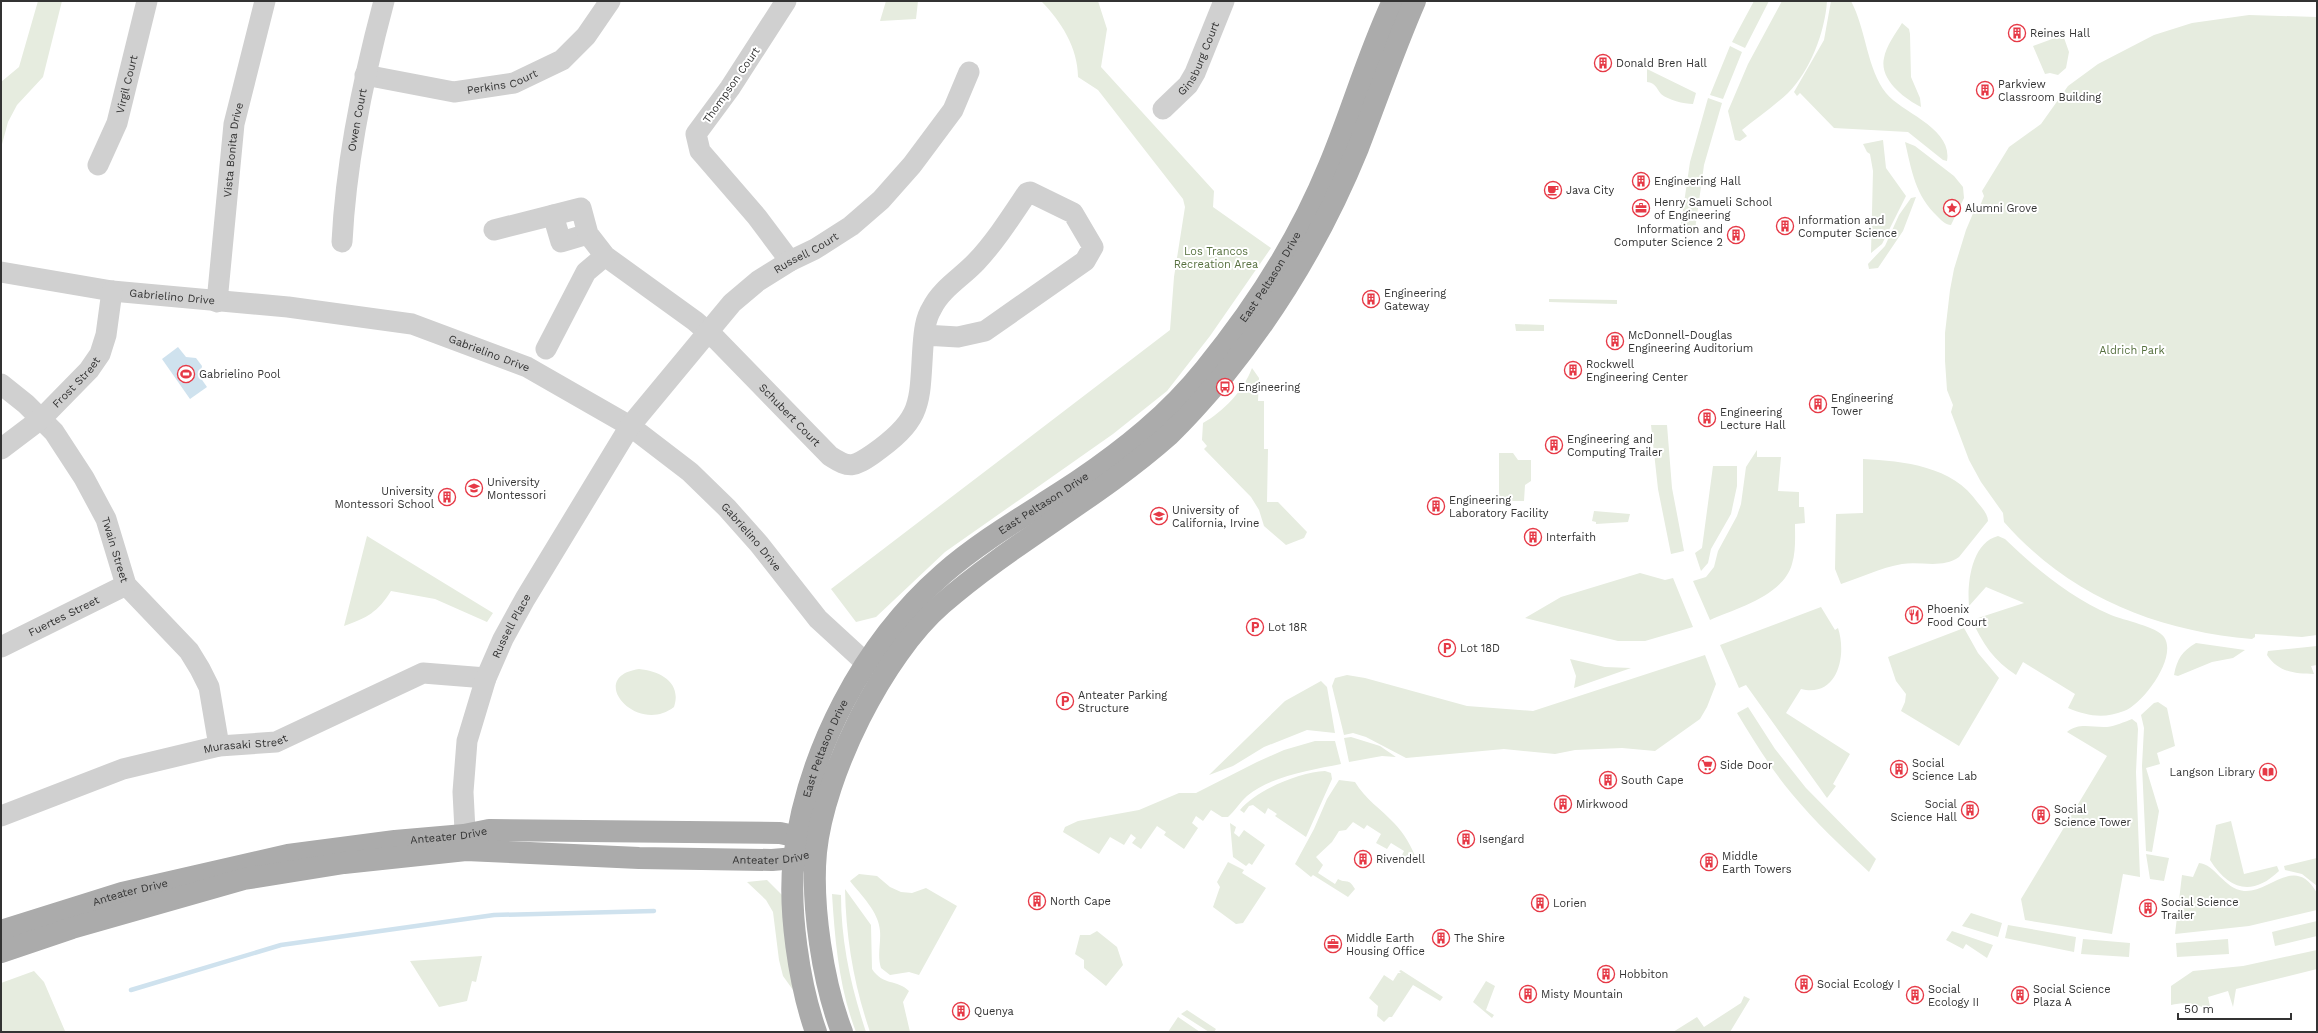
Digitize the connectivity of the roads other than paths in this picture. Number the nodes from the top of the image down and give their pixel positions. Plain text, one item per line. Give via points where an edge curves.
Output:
1 (147, 1) edge
2 (265, 1) edge
3 (384, 1) edge
4 (610, 1) edge
5 (786, 1) edge
6 (1224, 1) edge
7 (1392, 1) edge
8 (1415, 1) edge
9 (969, 72) dead end
10 (365, 75) junction
11 (1163, 109) dead end
12 (98, 165) dead end
13 (553, 215) junction
14 (494, 230) dead end
15 (588, 234) junction
16 (342, 242) dead end
17 (605, 256) junction
18 (790, 261) junction
19 (1, 272) edge
20 (112, 291) junction
21 (217, 302) junction
22 (707, 331) junction
23 (924, 335) junction
24 (546, 349) dead end
25 (1, 384) edge
26 (42, 418) junction
27 (630, 426) junction
28 (1, 449) edge
29 (126, 585) junction
30 (1, 647) edge
31 (867, 664) junction
32 (486, 678) junction
33 (219, 746) junction
34 (1, 816) edge
35 (465, 842) junction
36 (796, 848) junction
37 (816, 851) junction
38 (214, 871) junction
39 (1, 931) edge
40 (42, 939) junction
41 (1, 952) edge
42 (816, 1032) edge
43 (842, 1032) edge

1 - 12 street, Virgil Court via 117,123
2 - 21 street, Vista Bonita Drive via 234,124
3 - 10 street, Owen Court
4 - 10 street, Perkins Court via 586,36 562,60 514,83 454,92
5 - 18 street, Thompson Court via 734,82 696,134 700,151 758,217
6 - 11 street, Ginsburg Court via 1196,73 1188,85
7 - 31 main road, East Peltason Drive via 1329,166 1308,213 1261,293 1209,365 1172,407 1141,434 1080,480 985,542 943,574 892,628
8 - 37 main road, East Peltason Drive via 1358,148 1334,202 1311,248 1251,340 1223,376 1166,437 1119,474 969,581 938,607 908,640 883,674 848,743 834,780
9 - 18 street, Russell Court via 953,110 912,165 881,200 851,226 815,249
10 - 16 street, Owen Court
13 - 14 street, Schubert Court
13 - 15 street, Schubert Court via 581,208
13 - 15 street via 561,242
15 - 17 street, Schubert Court
17 - 22 street, Schubert Court
17 - 24 street via 586,272
18 - 22 street, Russell Court via 732,303
19 - 20 street, Gabrielino Drive
20 - 21 street, Gabrielino Drive
20 - 26 street, Frost Street via 106,335 100,354 89,370
21 - 27 street, Gabrielino Drive via 288,307 412,324 527,367
22 - 23 street, Schubert Court via 830,456 841,464 851,466 895,438 910,422 919,404
22 - 27 street, Russell Court
23 - 23 street, Schubert Court via 958,337 985,331 1080,265 1093,247 1073,214 1030,192 1027,194 976,262 937,300 927,317
25 - 26 street, Twain Street
26 - 28 street, Frost Street
26 - 29 street, Twain Street via 84,478 106,520
27 - 31 street, Gabrielino Drive via 690,472 727,508 774,562 818,619 853,654
27 - 32 street, Russell Place via 525,599 503,639
29 - 30 street, Fuertes Street
29 - 33 street, Twain Street via 189,651 200,669 209,687
31 - 36 main road, East Peltason Drive via 827,736 803,810
32 - 33 street, Murasaki Street via 423,673 276,742
32 - 35 street, Russell Place via 468,741 463,792
33 - 34 street, Murasaki Street via 123,770
35 - 36 main road, Anteater Drive via 489,830 780,832
35 - 38 main road, Anteater Drive via 326,849
35 - 40 main road, Anteater Drive via 244,879 85,924
36 - 37 main road, Anteater Drive
36 - 42 main road, East Peltason Drive via 793,882 796,941 809,1012
37 - 43 main road, East Peltason Drive via 815,882 826,979
38 - 39 main road, Anteater Drive via 122,893
38 - 40 main road via 191,884 56,926
40 - 41 main road, Anteater Drive

